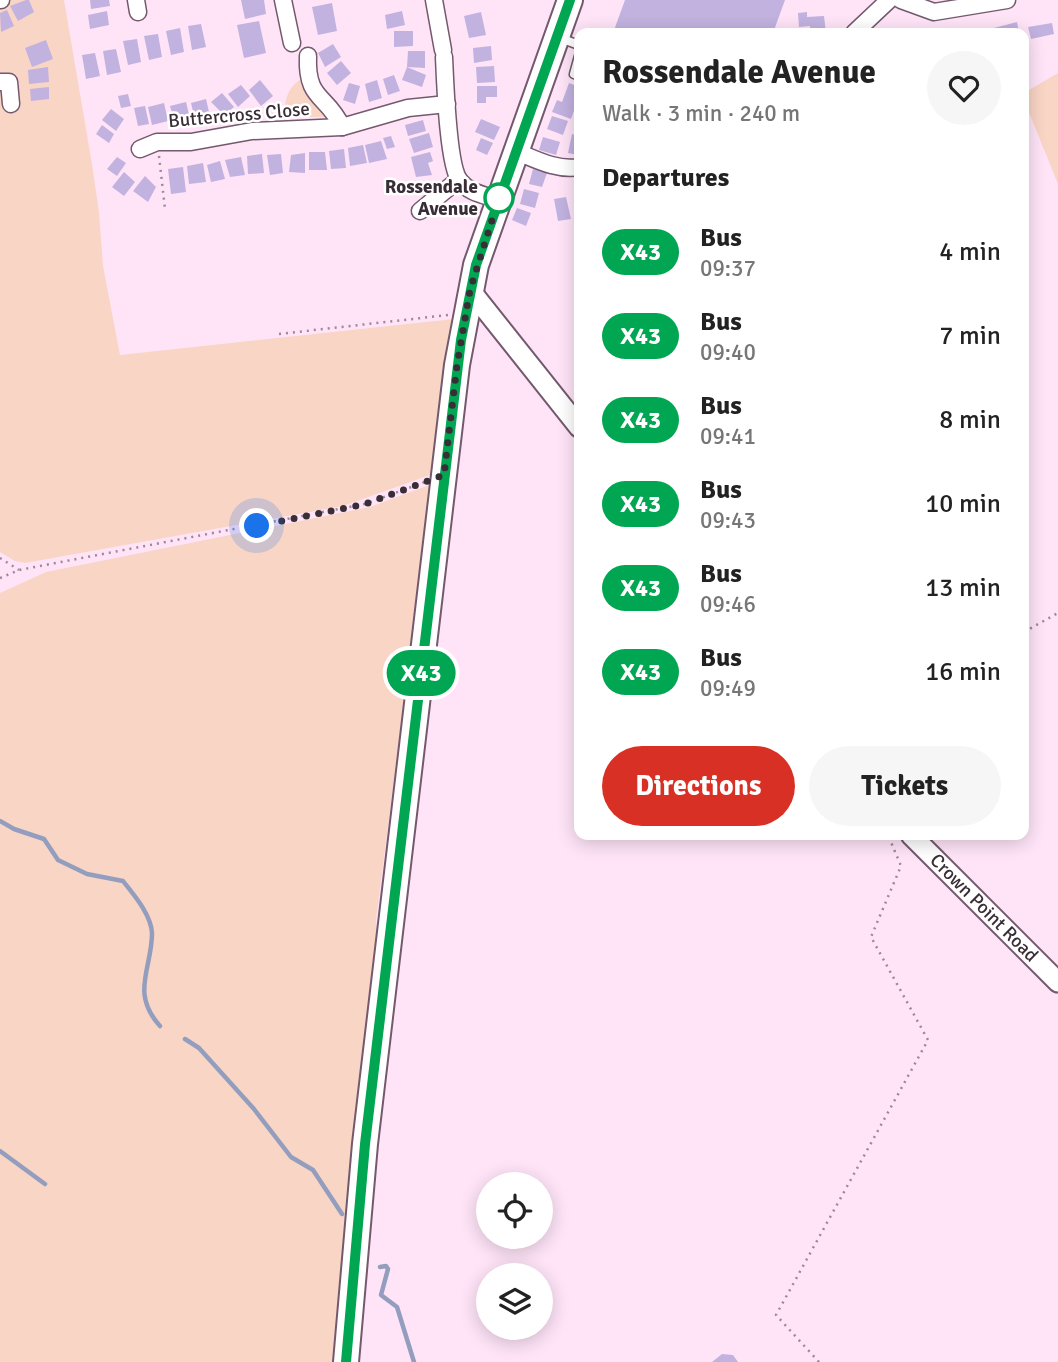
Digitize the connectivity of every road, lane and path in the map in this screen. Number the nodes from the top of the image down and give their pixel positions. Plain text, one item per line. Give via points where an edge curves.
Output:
1 (283, 0) edge
2 (434, 0) edge
3 (570, 0) edge
4 (889, 0) edge
5 (901, 0) edge
6 (1007, 0) edge
7 (860, 28) edge
8 (568, 41) edge
9 (292, 43) dead end
10 (308, 56) dead end
11 (0, 82) edge
12 (11, 104) dead end
13 (447, 104) junction
14 (342, 127) junction
15 (157, 142) junction
16 (140, 149) dead end
17 (515, 151) junction
18 (574, 168) edge
19 (458, 180) junction
20 (499, 200) junction
21 (165, 209) dead end
22 (420, 211) dead end
23 (470, 290) junction
24 (466, 316) junction
25 (279, 334) dead end
26 (574, 421) edge
27 (444, 475) junction
28 (0, 558) edge
29 (19, 570) junction
30 (0, 579) edge
31 (1058, 613) edge
32 (1029, 629) edge
33 (890, 840) edge
34 (916, 840) edge
35 (1058, 982) edge
36 (346, 1362) edge
37 (819, 1362) edge

1 - 9 street
2 - 13 street
3 - 8 main road
4 - 7 street
5 - 6 street via 934,12
8 - 17 main road
10 - 14 street, Buttercross Close via 307,77
11 - 12 street via 9,82
13 - 14 street, Buttercross Close via 408,108
13 - 19 street
14 - 15 street, Buttercross Close
15 - 16 street, Buttercross Close
15 - 21 path
17 - 18 street via 550,165
17 - 20 main road
19 - 20 street via 468,190
19 - 22 street
20 - 23 main road
23 - 24 main road
23 - 26 street
24 - 25 path
24 - 27 main road
27 - 29 path via 365,504
27 - 36 main road via 365,1144
28 - 29 path
29 - 30 path
31 - 32 path
33 - 37 path via 901,866 870,937 928,1040 776,1315
34 - 35 street, Crown Point Road

